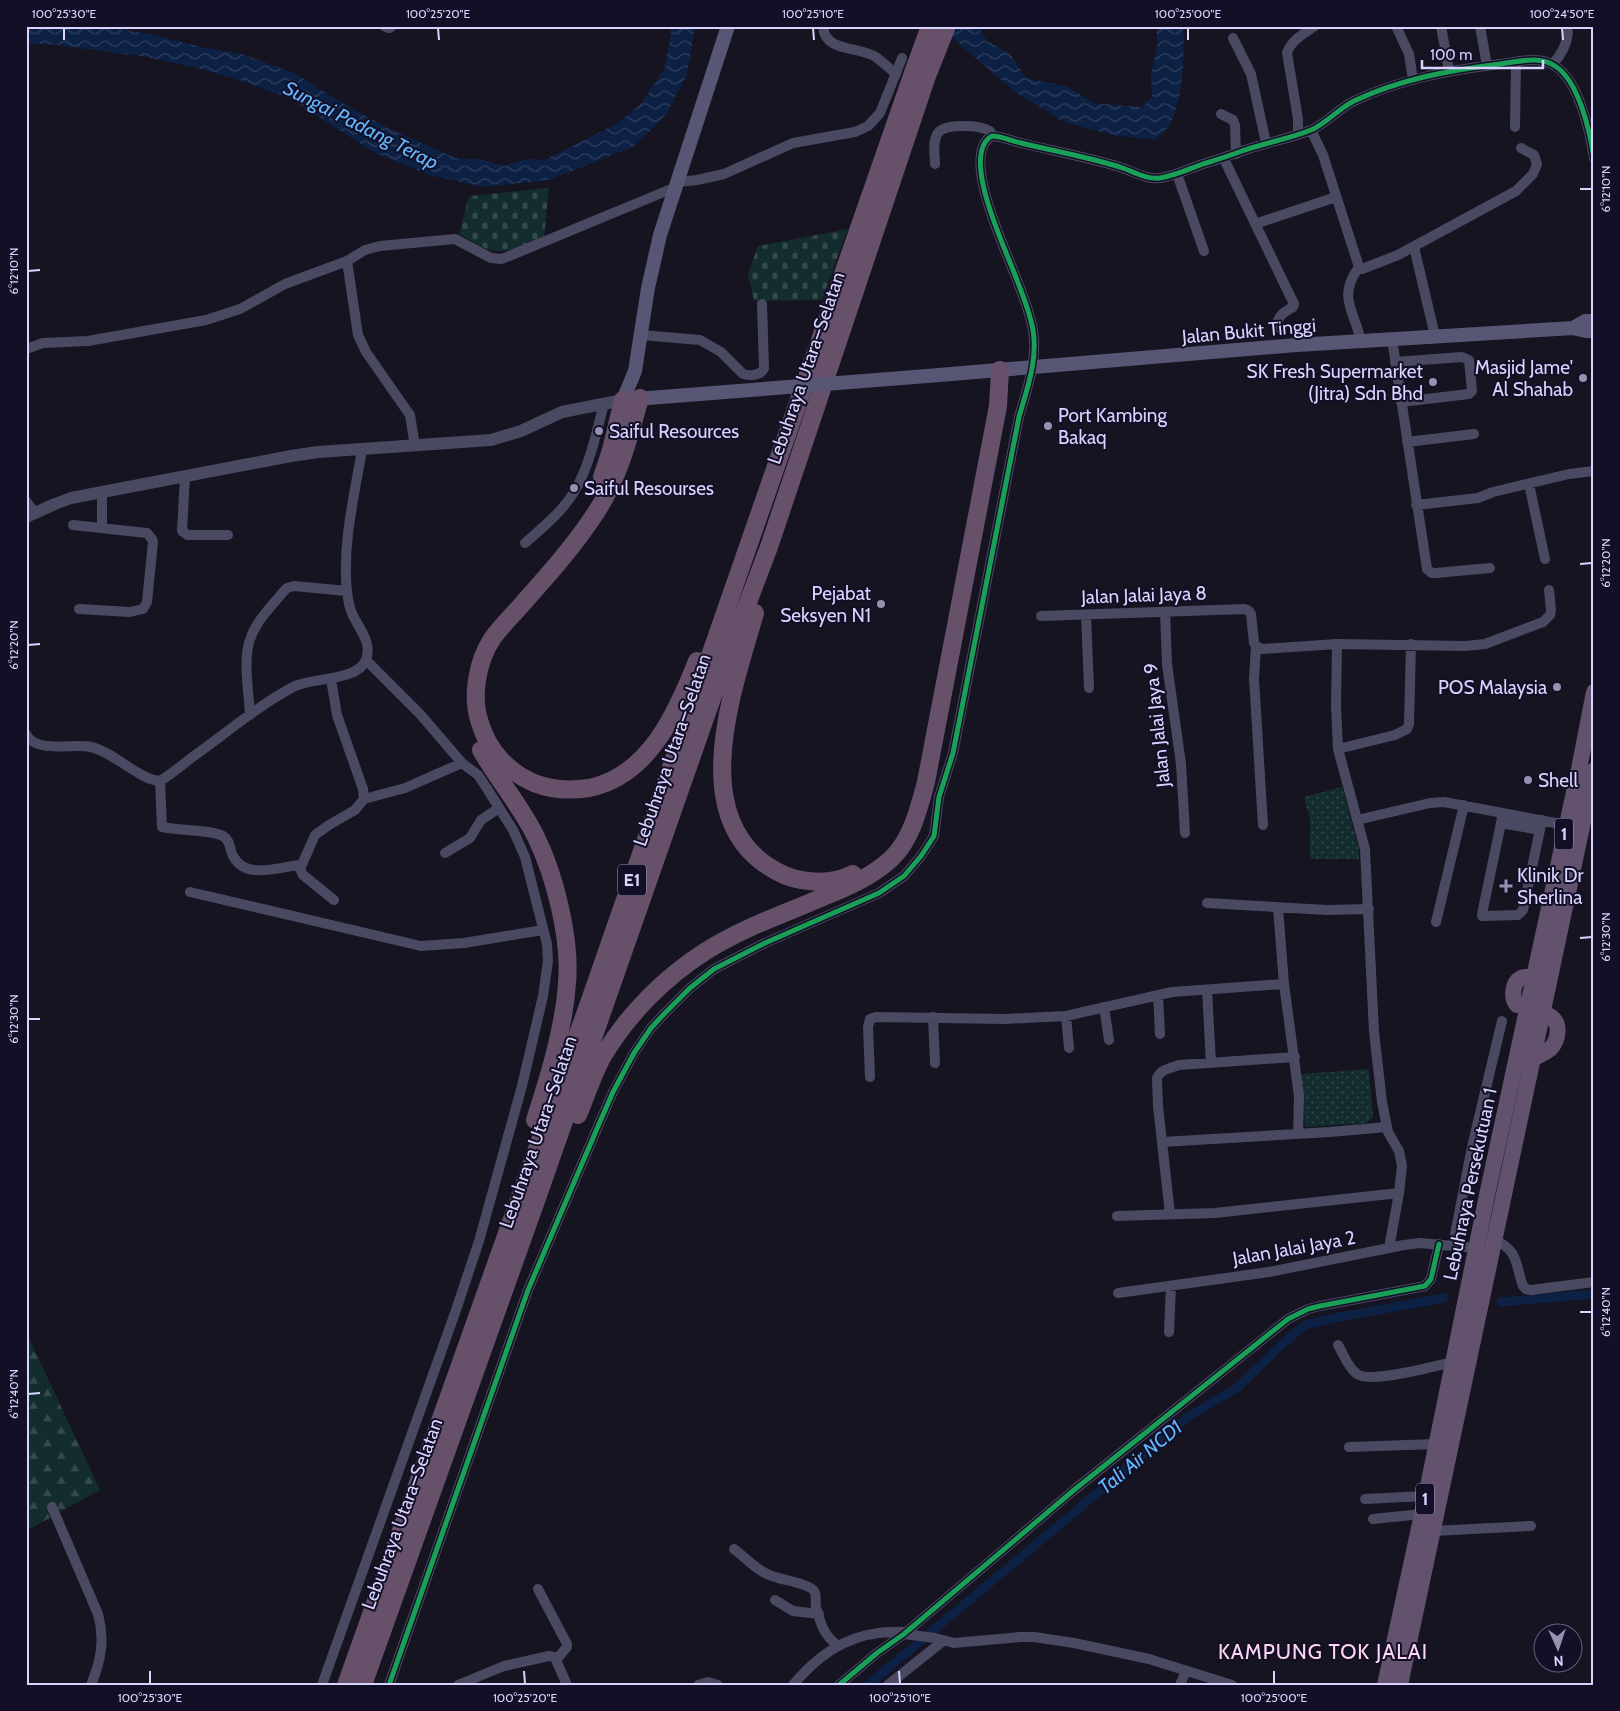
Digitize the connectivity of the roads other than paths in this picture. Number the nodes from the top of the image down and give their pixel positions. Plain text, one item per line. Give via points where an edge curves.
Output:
1 (384, 26) edge
2 (392, 26) edge
3 (728, 26) edge
4 (823, 26) edge
5 (930, 26) edge
6 (947, 26) edge
7 (1315, 26) edge
8 (1396, 26) edge
9 (1441, 26) edge
10 (1480, 26) edge
11 (1568, 32) dead end
12 (1233, 38) dead end
13 (902, 58) dead end
14 (1516, 62) junction
15 (1553, 64) junction
16 (1487, 66) junction
17 (1449, 71) junction
18 (912, 74) junction
19 (1413, 80) junction
20 (1221, 114) dead end
21 (1515, 127) dead end
22 (1311, 130) junction
23 (1298, 135) junction
24 (992, 136) junction
25 (1266, 143) junction
26 (1521, 148) dead end
27 (1236, 154) junction
28 (1594, 158) edge
29 (1224, 159) junction
30 (935, 164) dead end
31 (1177, 174) junction
32 (677, 184) junction
33 (1336, 197) junction
34 (1255, 224) junction
35 (1414, 247) junction
36 (1204, 251) dead end
37 (347, 261) junction
38 (1359, 268) junction
39 (762, 304) dead end
40 (1594, 321) edge
41 (1276, 328) dead end
42 (1573, 328) junction
43 (1594, 331) edge
44 (641, 335) junction
45 (1435, 336) junction
46 (1392, 340) junction
47 (1361, 342) junction
48 (26, 349) edge
49 (1395, 362) junction
50 (1032, 367) junction
51 (994, 371) junction
52 (631, 399) junction
53 (1401, 402) junction
54 (604, 403) junction
55 (1474, 434) dead end
56 (1407, 442) junction
57 (415, 446) junction
58 (362, 450) junction
59 (776, 466) junction
60 (1594, 471) edge
61 (185, 476) junction
62 (1529, 484) junction
63 (102, 492) junction
64 (26, 501) edge
65 (1416, 505) junction
66 (30, 515) edge
67 (73, 525) dead end
68 (102, 528) junction
69 (228, 536) dead end
70 (526, 544) dead end
71 (769, 547) junction
72 (1545, 559) dead end
73 (1490, 568) dead end
74 (1549, 590) dead end
75 (347, 591) junction
76 (79, 609) dead end
77 (1165, 612) junction
78 (1086, 615) junction
79 (1041, 616) dead end
80 (1337, 644) junction
81 (1411, 644) junction
82 (1256, 646) junction
83 (366, 660) junction
84 (331, 679) junction
85 (1089, 688) dead end
86 (1594, 692) edge
87 (250, 715) junction
88 (26, 734) edge
89 (1338, 749) junction
90 (462, 763) junction
91 (1594, 770) edge
92 (160, 781) junction
93 (364, 799) junction
94 (1464, 805) junction
95 (500, 808) junction
96 (1502, 818) junction
97 (1357, 820) junction
98 (1262, 825) dead end
99 (1541, 825) junction
100 (1566, 825) junction
101 (1185, 833) dead end
102 (445, 854) dead end
103 (301, 864) junction
104 (190, 892) dead end
105 (334, 900) dead end
106 (1208, 903) dead end
107 (1278, 908) junction
108 (1369, 909) junction
109 (1436, 922) dead end
110 (543, 930) junction
111 (1284, 984) junction
112 (1207, 990) junction
113 (1158, 995) junction
114 (1104, 1007) junction
115 (1536, 1009) junction
116 (1066, 1016) junction
117 (933, 1017) junction
118 (1502, 1021) dead end
119 (1160, 1034) dead end
120 (1109, 1040) dead end
121 (1069, 1048) dead end
122 (1295, 1058) junction
123 (1211, 1062) junction
124 (934, 1063) dead end
125 (870, 1077) dead end
126 (1387, 1127) junction
127 (1298, 1134) junction
128 (1162, 1142) junction
129 (524, 1183) junction
130 (1399, 1193) junction
131 (536, 1201) junction
132 (1170, 1214) junction
133 (1118, 1216) dead end
134 (1495, 1240) junction
135 (1439, 1244) junction
136 (1453, 1245) junction
137 (1389, 1248) junction
138 (1476, 1248) junction
139 (1594, 1282) edge
140 (1171, 1286) junction
141 (1118, 1293) dead end
142 (1169, 1332) dead end
143 (1338, 1344) dead end
144 (1453, 1362) junction
145 (1436, 1444) junction
146 (1349, 1447) dead end
147 (1426, 1496) junction
148 (1365, 1499) dead end
149 (52, 1508) dead end
150 (1422, 1514) junction
151 (1373, 1519) dead end
152 (1531, 1526) dead end
153 (1433, 1531) junction
154 (734, 1548) dead end
155 (538, 1589) dead end
156 (775, 1600) dead end
157 (819, 1614) junction
158 (907, 1634) junction
159 (939, 1640) junction
160 (838, 1646) junction
161 (556, 1660) junction
162 (1186, 1671) junction
163 (91, 1685) edge
164 (322, 1685) edge
165 (346, 1685) edge
166 (363, 1685) edge
167 (389, 1685) edge
168 (458, 1685) edge
169 (567, 1685) edge
170 (698, 1685) edge
171 (718, 1685) edge
172 (793, 1685) edge
173 (838, 1685) edge
174 (888, 1685) edge
175 (1180, 1685) edge
176 (1232, 1685) edge
177 (1385, 1685) edge
178 (1400, 1685) edge

1 - 2 street
3 - 32 main road
4 - 18 street via 824,36 831,42
5 - 18 highway, Lebuhraya Utara–Selatan / E1
6 - 18 highway, Lebuhraya Utara–Selatan / E1
7 - 23 street via 1296,40 1287,53
8 - 19 street via 1409,54
9 - 17 street
10 - 16 street
11 - 15 street via 1563,52
12 - 25 street via 1251,74
13 - 18 street
14 - 15 street via 1538,60
14 - 16 street
14 - 21 street
15 - 28 street via 1564,74 1578,100
16 - 17 street
17 - 19 street
18 - 32 street via 875,120 862,130 793,143 724,174
18 - 59 highway, Lebuhraya Utara–Selatan / E1
18 - 71 highway, Lebuhraya Utara–Selatan / E1
19 - 22 street via 1355,100
20 - 27 street via 1235,125
22 - 23 street
22 - 33 street via 1323,155
23 - 25 street
24 - 30 street via 978,126 943,129 935,140
24 - 31 street via 1095,160 1154,178
24 - 50 street via 981,150 985,194 1031,322 1034,342
25 - 27 street
26 - 35 street via 1534,154 1537,164 1522,186
27 - 29 street
29 - 31 street
29 - 34 street
31 - 36 street
32 - 37 street via 502,259 491,258 455,239 380,246 365,250
32 - 44 main road via 660,235
33 - 34 street
33 - 38 street
34 - 41 street via 1294,304 1278,318
35 - 38 street via 1374,266
35 - 45 street
37 - 48 street via 285,284 240,309 206,320
37 - 57 street via 358,334 366,352 410,415
38 - 47 street via 1351,279 1348,295
39 - 44 street via 764,368 759,374 742,374 721,352 700,340
40 - 42 main road, Jalan Bukit Tinggi via 1585,321
42 - 43 main road, Jalan Bukit Tinggi
42 - 45 main road, Jalan Bukit Tinggi
44 - 52 main road
45 - 46 main road, Jalan Bukit Tinggi
46 - 47 main road, Jalan Bukit Tinggi
46 - 49 street
47 - 50 main road, Jalan Bukit Tinggi
49 - 53 street
49 - 53 street via 1462,357 1469,360 1472,390 1469,394
50 - 51 main road, Jalan Bukit Tinggi
50 - 167 street via 1019,417 953,753 939,797 934,836 909,870 886,889 741,955 701,978 665,1012 642,1040 613,1092 528,1290
51 - 52 main road, Jalan Bukit Tinggi, bridge
51 - 71 highway via 910,812 883,855 850,876 832,880 793,878 763,864 741,842 733,828 724,793 723,753 729,706 768,568
51 - 131 highway via 998,406 926,782 911,830 893,857 869,876 707,950 645,1001 602,1057 546,1192
52 - 54 street
52 - 59 highway via 623,452 609,491 558,563 492,640 482,661 476,699 479,722 493,750 524,778 544,787 563,790 595,786 631,768 655,743 690,678 738,552
52 - 129 highway via 598,488 586,510 552,558 483,640 468,677 468,718 475,737 536,837 558,901 567,957 564,1008 523,1163
53 - 56 street
54 - 57 street via 562,412 499,438
54 - 70 street via 574,492
55 - 56 street
56 - 65 street
57 - 58 street
58 - 61 street via 291,456
58 - 75 street via 346,546
59 - 129 highway, Lebuhraya Utara–Selatan / E1
60 - 62 street
61 - 63 street
61 - 69 street via 182,532
62 - 65 street via 1478,498
62 - 72 street
63 - 66 street via 64,500
63 - 68 street
64 - 66 street
65 - 73 street via 1425,564 1429,571
67 - 68 street
68 - 76 street via 147,533 152,538 147,602 143,609 135,612
71 - 131 highway, Lebuhraya Utara–Selatan / E1 via 717,684
74 - 81 street via 1550,615 1531,628 1497,641 1475,645
75 - 83 street via 351,611 365,637
75 - 87 street via 290,586 283,592 250,638
77 - 78 street, Jalan Jalai Jaya 8
77 - 82 street, Jalan Jalai Jaya 8 via 1249,611
77 - 101 street, Jalan Jalai Jaya 9 via 1167,664
78 - 79 street, Jalan Jalai Jaya 8
78 - 85 street
80 - 81 street
80 - 82 street via 1262,649
80 - 89 street
81 - 89 street via 1408,729
82 - 98 street via 1254,679
83 - 84 street via 355,670
83 - 90 street via 420,714
84 - 87 street via 301,683
84 - 93 street via 337,715
86 - 100 highway, Lebuhraya Persekutuan 1 / 1
87 - 92 street
88 - 92 street via 31,742 40,746 93,748 113,756 151,780
89 - 97 street
90 - 93 street via 400,790
90 - 95 street via 478,776
91 - 115 highway, Lebuhraya Persekutuan 1 / 1
92 - 103 street via 162,826 222,836 228,841 236,860 253,870
93 - 103 street via 355,810 315,835
94 - 96 street
94 - 97 street via 1430,803
94 - 109 street
95 - 102 street via 481,820 470,838
95 - 110 street via 525,857
96 - 99 street
96 - 99 street via 1482,916 1518,915 1523,910
97 - 108 street via 1365,849
99 - 100 street
100 - 115 highway, Lebuhraya Persekutuan 1 / 1 via 1534,977
103 - 105 street via 302,875
104 - 110 street via 421,946 464,943
106 - 107 street
107 - 108 street
107 - 111 street
108 - 126 street via 1375,1040
110 - 164 street via 548,956 543,996 522,1086 472,1265
111 - 112 street
111 - 122 street
112 - 113 street
112 - 123 street
113 - 114 street
113 - 119 street
114 - 116 street
114 - 120 street
115 - 134 highway, Lebuhraya Persekutuan 1 / 1 via 1556,1022 1557,1034 1551,1047 1532,1059
115 - 138 highway, Lebuhraya Persekutuan 1 / 1
116 - 117 street via 1004,1019
116 - 121 street
117 - 124 street
117 - 125 street via 882,1016 870,1020
118 - 136 street
122 - 123 street
122 - 127 street
123 - 128 street via 1179,1065 1159,1074
126 - 127 street
126 - 130 street via 1402,1166
127 - 128 street
128 - 132 street
129 - 165 highway, Lebuhraya Utara–Selatan / E1
130 - 132 street via 1215,1213
130 - 137 street
131 - 166 highway, Lebuhraya Utara–Selatan / E1
132 - 133 street
134 - 139 street via 1511,1250 1526,1289
134 - 153 highway, Lebuhraya Persekutuan 1 / 1
135 - 136 street, Jalan Jalai Jaya 2
135 - 137 street, Jalan Jalai Jaya 2 via 1420,1243
135 - 158 street via 1430,1279 1425,1286 1320,1306 1288,1319 1074,1490
136 - 138 street, Jalan Jalai Jaya 2
137 - 140 street, Jalan Jalai Jaya 2 via 1269,1272
138 - 144 highway, Lebuhraya Persekutuan 1 / 1
140 - 141 street, Jalan Jalai Jaya 2
140 - 142 street
143 - 144 street via 1353,1370 1362,1376 1390,1375
144 - 145 highway, Lebuhraya Persekutuan 1 / 1
145 - 146 street
145 - 147 highway, Lebuhraya Persekutuan 1 / 1
147 - 148 street
147 - 150 highway, Lebuhraya Persekutuan 1 / 1
149 - 163 street via 103,1632
150 - 151 street
150 - 177 highway, Lebuhraya Persekutuan 1 / 1
152 - 153 street
153 - 178 highway, Lebuhraya Persekutuan 1 / 1
154 - 157 street via 767,1575 812,1589
155 - 161 street via 567,1644
156 - 157 street via 793,1611
157 - 160 street via 826,1636
158 - 159 street
158 - 160 street via 872,1633
158 - 173 street via 877,1653
159 - 162 street via 954,1643 1034,1637 1118,1651
159 - 174 street
160 - 172 street
161 - 168 street via 546,1656 515,1663
161 - 169 street
162 - 175 street
162 - 176 street
170 - 171 street via 708,1682

